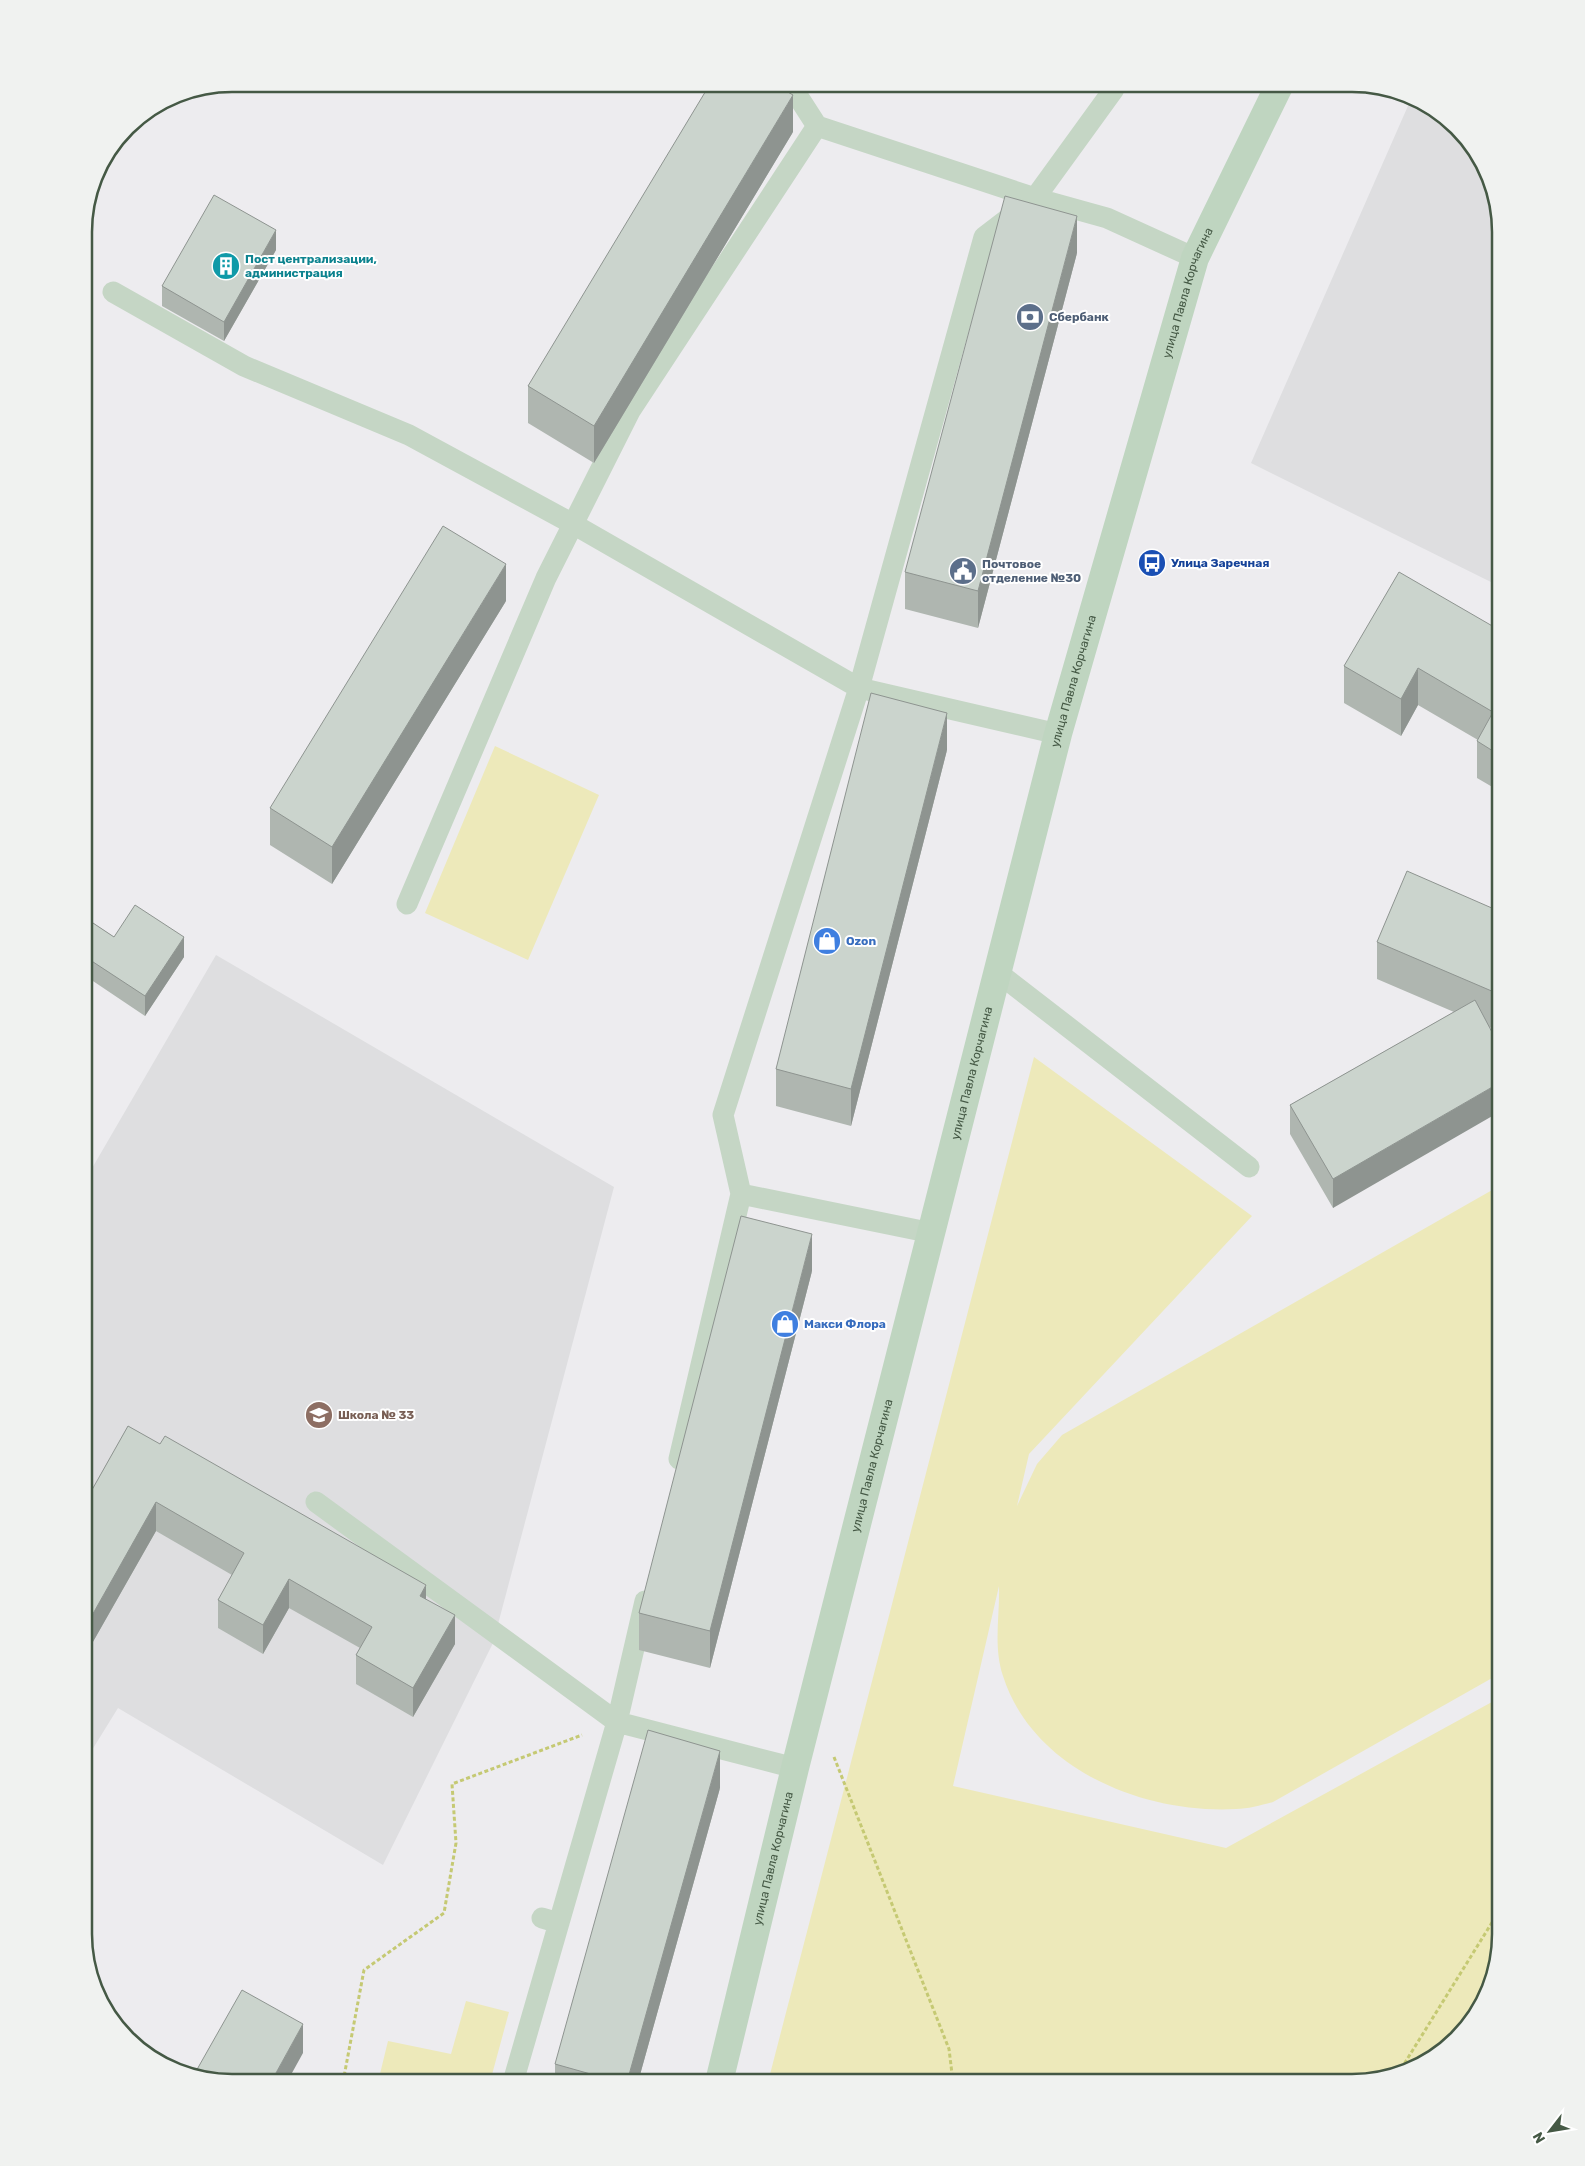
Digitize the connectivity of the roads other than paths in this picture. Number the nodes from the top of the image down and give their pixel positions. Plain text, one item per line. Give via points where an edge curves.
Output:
1 (795, 92) edge
2 (1111, 93) edge
3 (1276, 93) edge
4 (817, 126) junction
5 (1035, 198) junction
6 (1196, 258) junction
7 (113, 292) dead end
8 (573, 524) junction
9 (859, 688) junction
10 (1058, 734) junction
11 (407, 904) dead end
12 (998, 972) junction
13 (1249, 1167) dead end
14 (741, 1194) junction
15 (932, 1233) junction
16 (673, 1482) edge
17 (316, 1502) dead end
18 (651, 1578) edge
19 (617, 1722) junction
20 (796, 1768) junction
21 (515, 2073) edge
22 (721, 2073) edge

1 - 4 lane
2 - 5 lane
3 - 6 main road, улица Павла Корчагина
4 - 5 lane
4 - 8 lane via 630,411
5 - 6 lane via 1107,218
5 - 9 lane via 984,237
6 - 10 main road, улица Павла Корчагина
7 - 8 lane via 244,366 409,435
8 - 9 lane
8 - 11 lane via 546,578
9 - 10 lane
9 - 14 lane via 723,1115
10 - 12 main road, улица Павла Корчагина
12 - 13 lane
12 - 15 main road, улица Павла Корчагина
14 - 15 lane
14 - 16 lane
15 - 20 main road, улица Павла Корчагина
17 - 19 lane
18 - 19 lane
19 - 20 lane
19 - 21 lane via 550,1920
20 - 22 main road, улица Павла Корчагина

